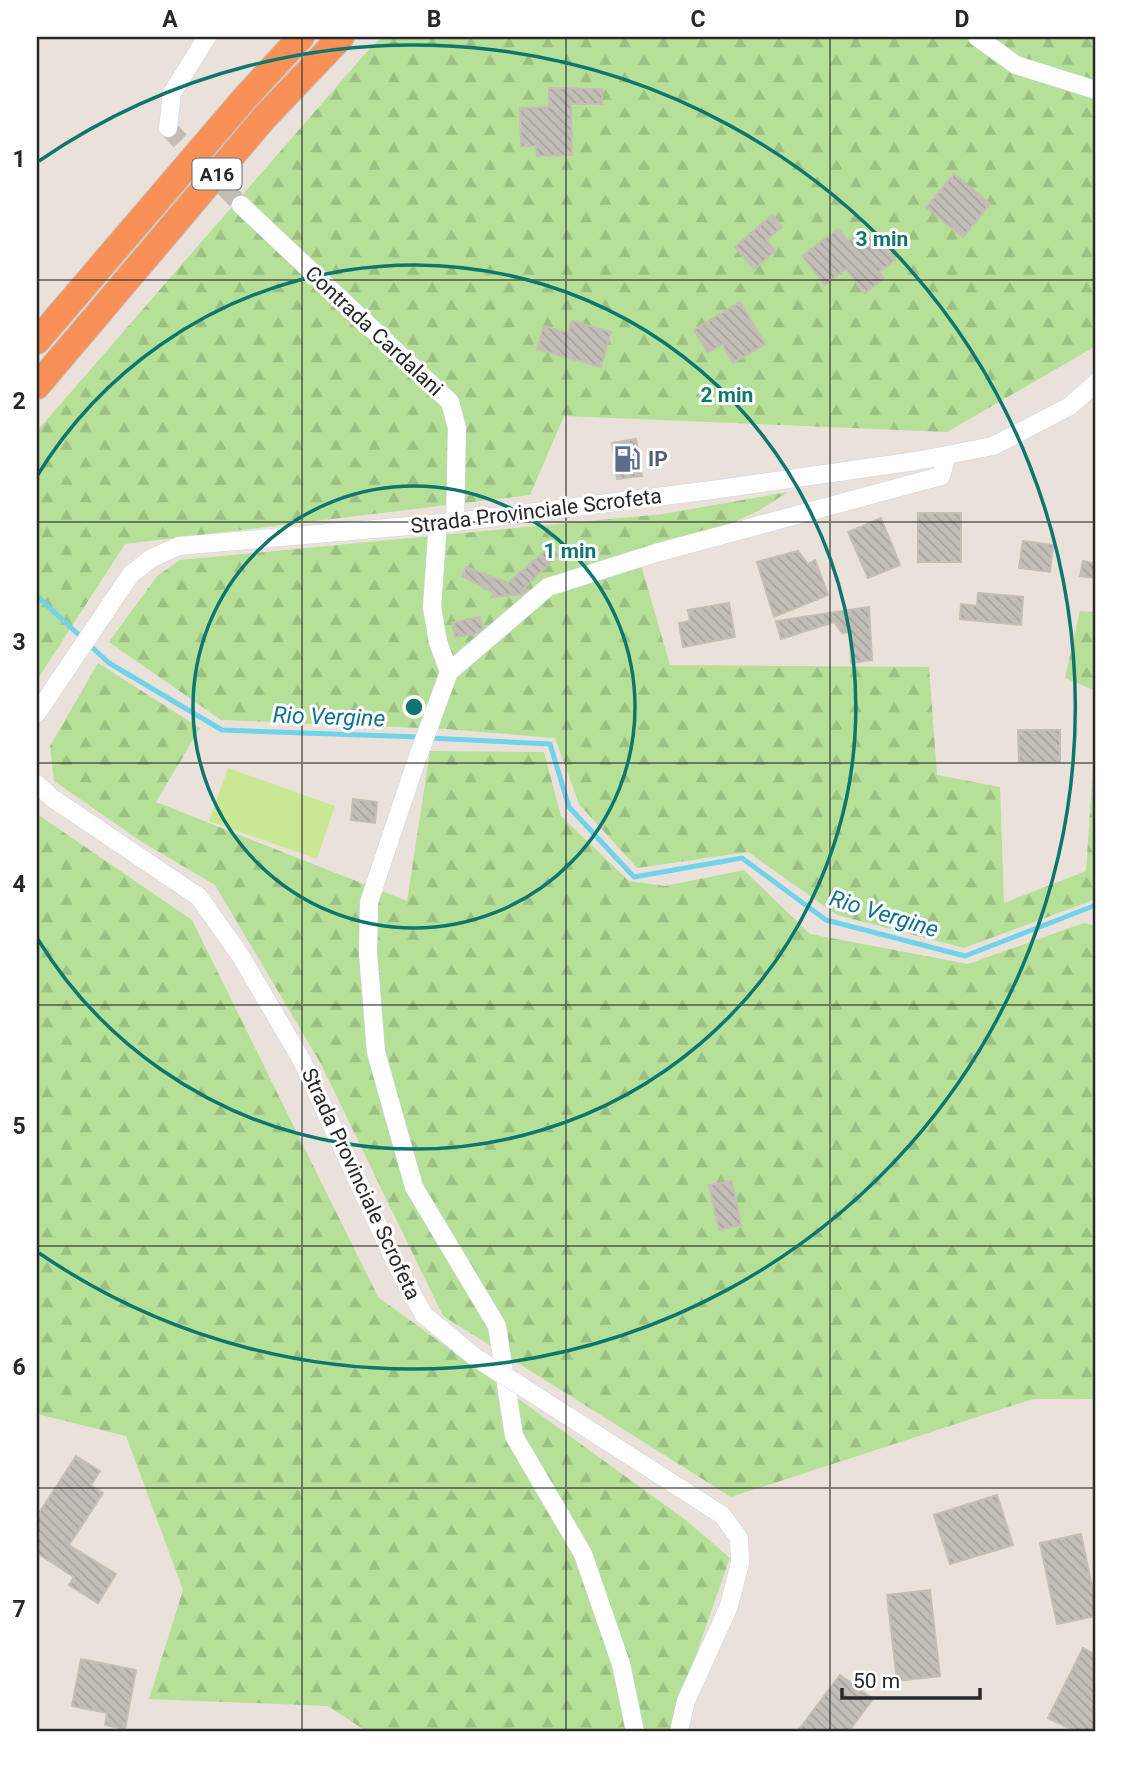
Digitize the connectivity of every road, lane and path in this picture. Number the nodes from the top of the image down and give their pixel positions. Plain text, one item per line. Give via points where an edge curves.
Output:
1 (207, 37) edge
2 (301, 37) edge
3 (341, 37) edge
4 (977, 37) edge
5 (1096, 90) edge
6 (168, 128) dead end
7 (241, 205) tunnel mouth
8 (37, 341) edge
9 (1096, 383) edge
10 (37, 386) edge
11 (947, 455) junction
12 (447, 522) junction
13 (449, 672) junction
14 (37, 713) edge
15 (37, 784) edge
16 (635, 1731) edge
17 (679, 1731) edge

1 - 6 street via 172,93
2 - 8 highway, A16
3 - 10 highway, A16 via 264,118
4 - 5 street via 1016,65
7 - 12 street, Contrada Cardalani via 450,402 457,428
9 - 11 street, Strada Provinciale Scrofeta via 1070,406 993,446
11 - 12 street, Strada Provinciale Scrofeta
11 - 13 street via 941,476 656,552 548,587
12 - 13 street, Contrada Cardalani via 432,607
12 - 14 street, Strada Provinciale Scrofeta via 179,545 131,574
13 - 16 street via 369,902 376,1052 414,1187 496,1326 514,1436 583,1553 621,1664
15 - 17 street, Strada Provinciale Scrofeta, bridge via 199,897 240,955 301,1059 424,1315 476,1358 722,1515 738,1538 740,1563 729,1606 686,1701

